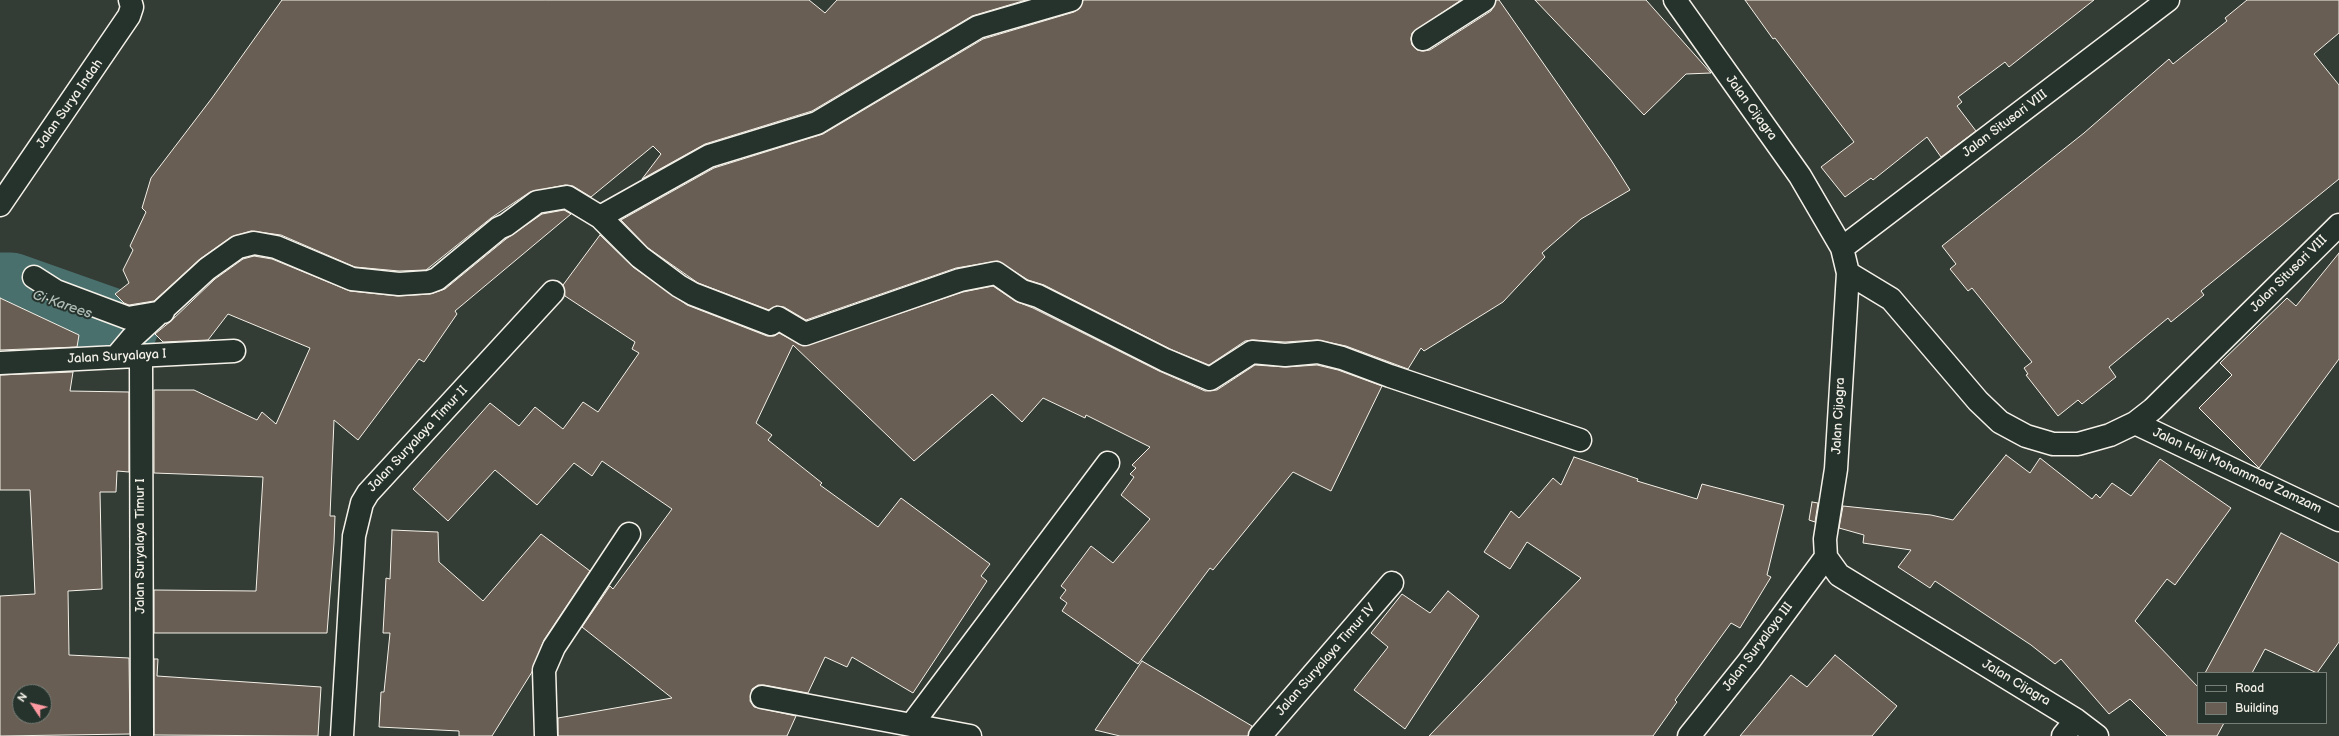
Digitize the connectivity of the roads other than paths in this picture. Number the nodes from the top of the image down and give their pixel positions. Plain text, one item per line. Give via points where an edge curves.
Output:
1 (130, 0) edge
2 (1071, 0) edge
3 (1484, 0) edge
4 (1674, 0) edge
5 (2168, 0) edge
6 (1423, 39) dead end
7 (0, 205) edge
8 (600, 217) junction
9 (2339, 225) edge
10 (1842, 248) junction
11 (1848, 273) junction
12 (34, 277) dead end
13 (553, 292) dead end
14 (146, 333) junction
15 (234, 351) dead end
16 (0, 363) edge
17 (2135, 423) junction
18 (1580, 440) dead end
19 (1108, 463) dead end
20 (2339, 520) edge
21 (628, 534) dead end
22 (1826, 557) junction
23 (1392, 583) dead end
24 (762, 697) dead end
25 (912, 724) junction
26 (2070, 728) edge
27 (142, 736) edge
28 (342, 736) edge
29 (546, 736) edge
30 (970, 736) edge
31 (1260, 736) edge
32 (1689, 736) edge
33 (2097, 736) edge

1 - 7 street, Jalan Surya Indah via 130,16
2 - 8 street via 978,27 817,123 709,156
3 - 6 street
4 - 10 street, Jalan Cijagra via 1800,176
5 - 10 street, Jalan Situsari VIII
8 - 14 street via 567,197 537,202 499,228 437,279 428,282 399,284 352,279 276,247 254,243 238,248 207,269
8 - 18 street via 640,257 679,286 700,297 771,324 778,318 805,334 960,280 996,273 1022,290 1165,360 1210,379 1252,352 1285,355 1318,352
9 - 17 street, Jalan Situsari VIII via 2159,403
10 - 11 street, Jalan Cijagra
11 - 17 street, Jalan Situsari VIII via 1891,299 1978,401 2000,422 2026,436 2053,444 2078,444 2110,435
11 - 22 street, Jalan Cijagra via 1836,469 1825,539
12 - 14 street via 56,291 128,318
13 - 28 street, Jalan Suryalaya Timur II via 368,492 362,503 354,536
14 - 15 street, Jalan Suryalaya I
14 - 16 street, Jalan Suryalaya I via 116,357
14 - 27 street, Jalan Suryalaya Timur I
17 - 20 street, Jalan Haji Mohammad Zamzam
19 - 25 street
21 - 29 street via 554,648 544,670
22 - 26 street, Jalan Cijagra via 1839,575
22 - 32 street, Jalan Suryalaya III via 1750,661
23 - 31 street, Jalan Suryalaya Timur IV
24 - 25 street
25 - 30 street
26 - 33 street, Jalan Cijagra

